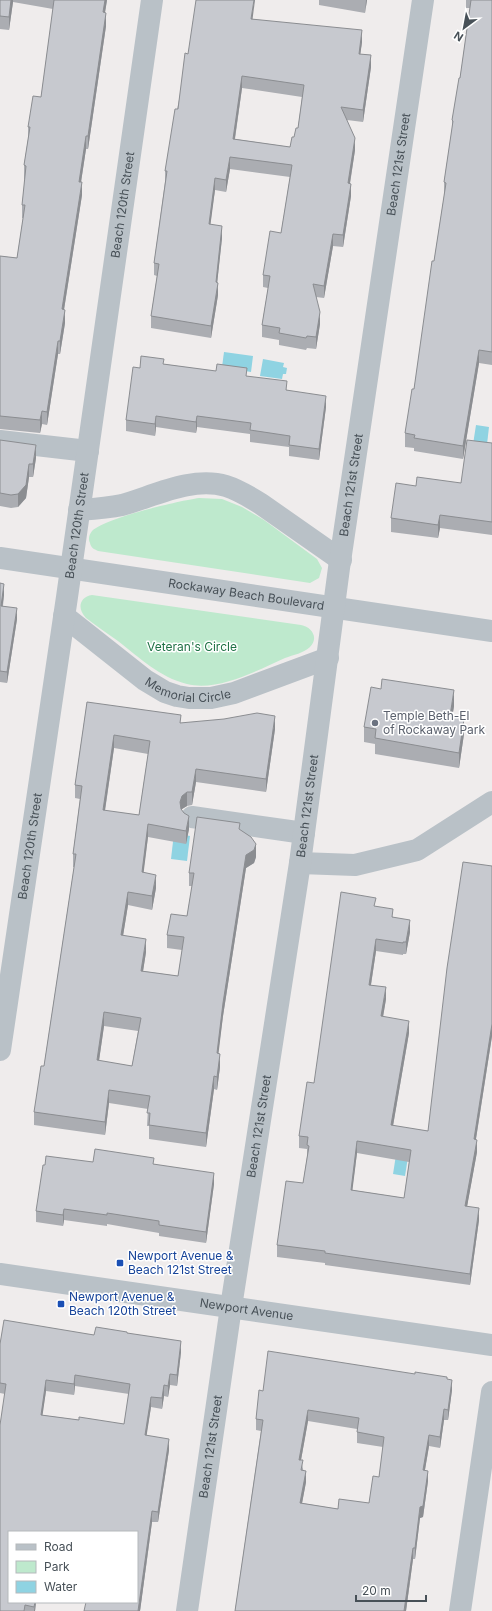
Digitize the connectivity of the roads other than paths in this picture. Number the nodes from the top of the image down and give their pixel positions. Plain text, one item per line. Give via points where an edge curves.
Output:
1 (152, 0) edge
2 (423, 0) edge
3 (0, 441) edge
4 (88, 451) junction
5 (79, 510) junction
6 (0, 558) edge
7 (340, 560) junction
8 (70, 569) junction
9 (335, 608) junction
10 (64, 616) junction
11 (492, 631) edge
12 (328, 658) junction
13 (492, 802) edge
14 (192, 817) dead end
15 (304, 833) junction
16 (300, 863) junction
17 (0, 1050) edge
18 (0, 1274) edge
19 (230, 1307) junction
20 (492, 1345) edge
21 (492, 1392) edge
22 (187, 1611) edge
23 (460, 1611) edge

1 - 4 street, Beach 120th Street
2 - 7 street, Beach 121st Street
3 - 4 street
4 - 5 street, Beach 120th Street
5 - 7 street via 104,509 200,483 225,486 261,504
5 - 8 street, Beach 120th Street
6 - 8 street, Rockaway Beach Boulevard
7 - 9 street, Beach 121st Street
8 - 9 street, Rockaway Beach Boulevard
8 - 10 street, Beach 120th Street
9 - 11 street, Rockaway Beach Boulevard
9 - 12 street, Beach 121st Street
10 - 12 street, Memorial Circle via 145,680 165,692 189,698 211,698 234,693
10 - 17 street, Beach 120th Street
12 - 15 street, Beach 121st Street
13 - 16 street via 417,850 355,865
14 - 15 street
15 - 16 street, Beach 121st Street
16 - 19 street, Beach 121st Street
18 - 19 street, Newport Avenue
19 - 20 street, Newport Avenue
19 - 22 street, Beach 121st Street
21 - 23 street

